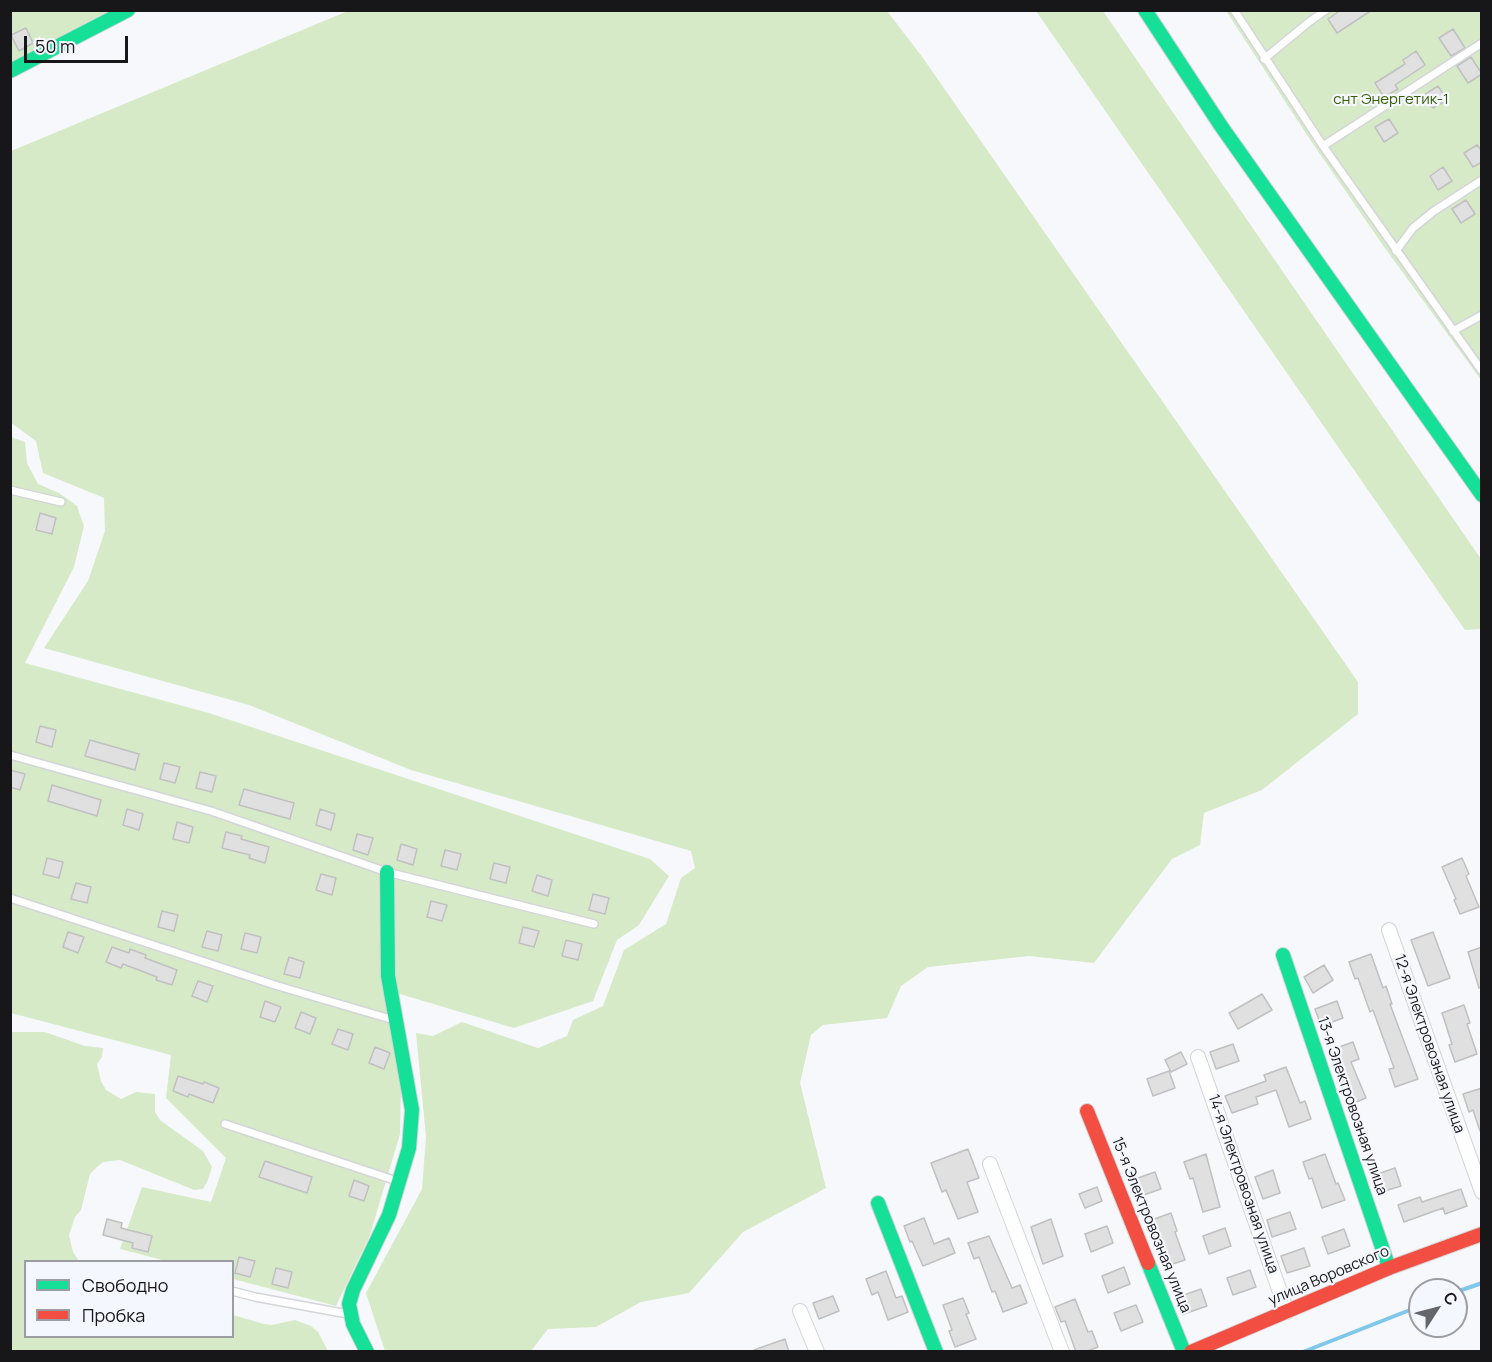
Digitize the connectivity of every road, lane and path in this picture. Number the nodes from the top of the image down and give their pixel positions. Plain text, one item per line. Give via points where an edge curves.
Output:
1 (128, 10) edge
2 (1145, 10) edge
3 (1234, 10) edge
4 (1326, 10) edge
5 (1482, 43) edge
6 (1264, 58) junction
7 (10, 71) edge
8 (1323, 146) junction
9 (1482, 180) edge
10 (1396, 251) junction
11 (1482, 315) edge
12 (1453, 331) junction
13 (1482, 371) edge
14 (10, 490) edge
15 (1482, 495) edge
16 (61, 502) dead end
17 (10, 755) edge
18 (387, 872) junction
19 (10, 898) edge
20 (594, 924) dead end
21 (1389, 930) dead end
22 (1282, 955) dead end
23 (396, 1020) junction
24 (1198, 1057) dead end
25 (1087, 1111) dead end
26 (225, 1124) dead end
27 (990, 1164) dead end
28 (399, 1182) junction
29 (1482, 1192) edge
30 (878, 1203) dead end
31 (1482, 1234) edge
32 (1389, 1268) junction
33 (234, 1292) edge
34 (800, 1311) dead end
35 (1287, 1311) junction
36 (350, 1314) junction
37 (367, 1352) edge
38 (817, 1352) edge
39 (936, 1352) edge
40 (1062, 1352) edge
41 (1184, 1352) edge
42 (1191, 1352) edge

1 - 7 street
2 - 15 street via 1221,126
3 - 6 lane
4 - 6 lane
5 - 8 lane
6 - 8 lane
8 - 10 lane
9 - 10 lane via 1413,228
10 - 12 lane
11 - 12 lane
12 - 13 lane
14 - 16 lane
17 - 18 lane via 211,811
18 - 20 lane
18 - 23 street via 388,976
19 - 23 lane via 278,986
21 - 29 street, 12-я Электровозная улица
22 - 32 street, 13-я Электровозная улица
23 - 28 street via 412,1110 409,1148
24 - 35 street, 14-я Электровозная улица
25 - 41 street, 15-я Электровозная улица
26 - 28 lane
27 - 40 street
28 - 36 street via 390,1215 353,1290
30 - 39 street
31 - 32 street, улица Воровского
32 - 35 street, улица Воровского
33 - 36 lane
34 - 38 street
35 - 42 street, улица Воровского
36 - 37 street

